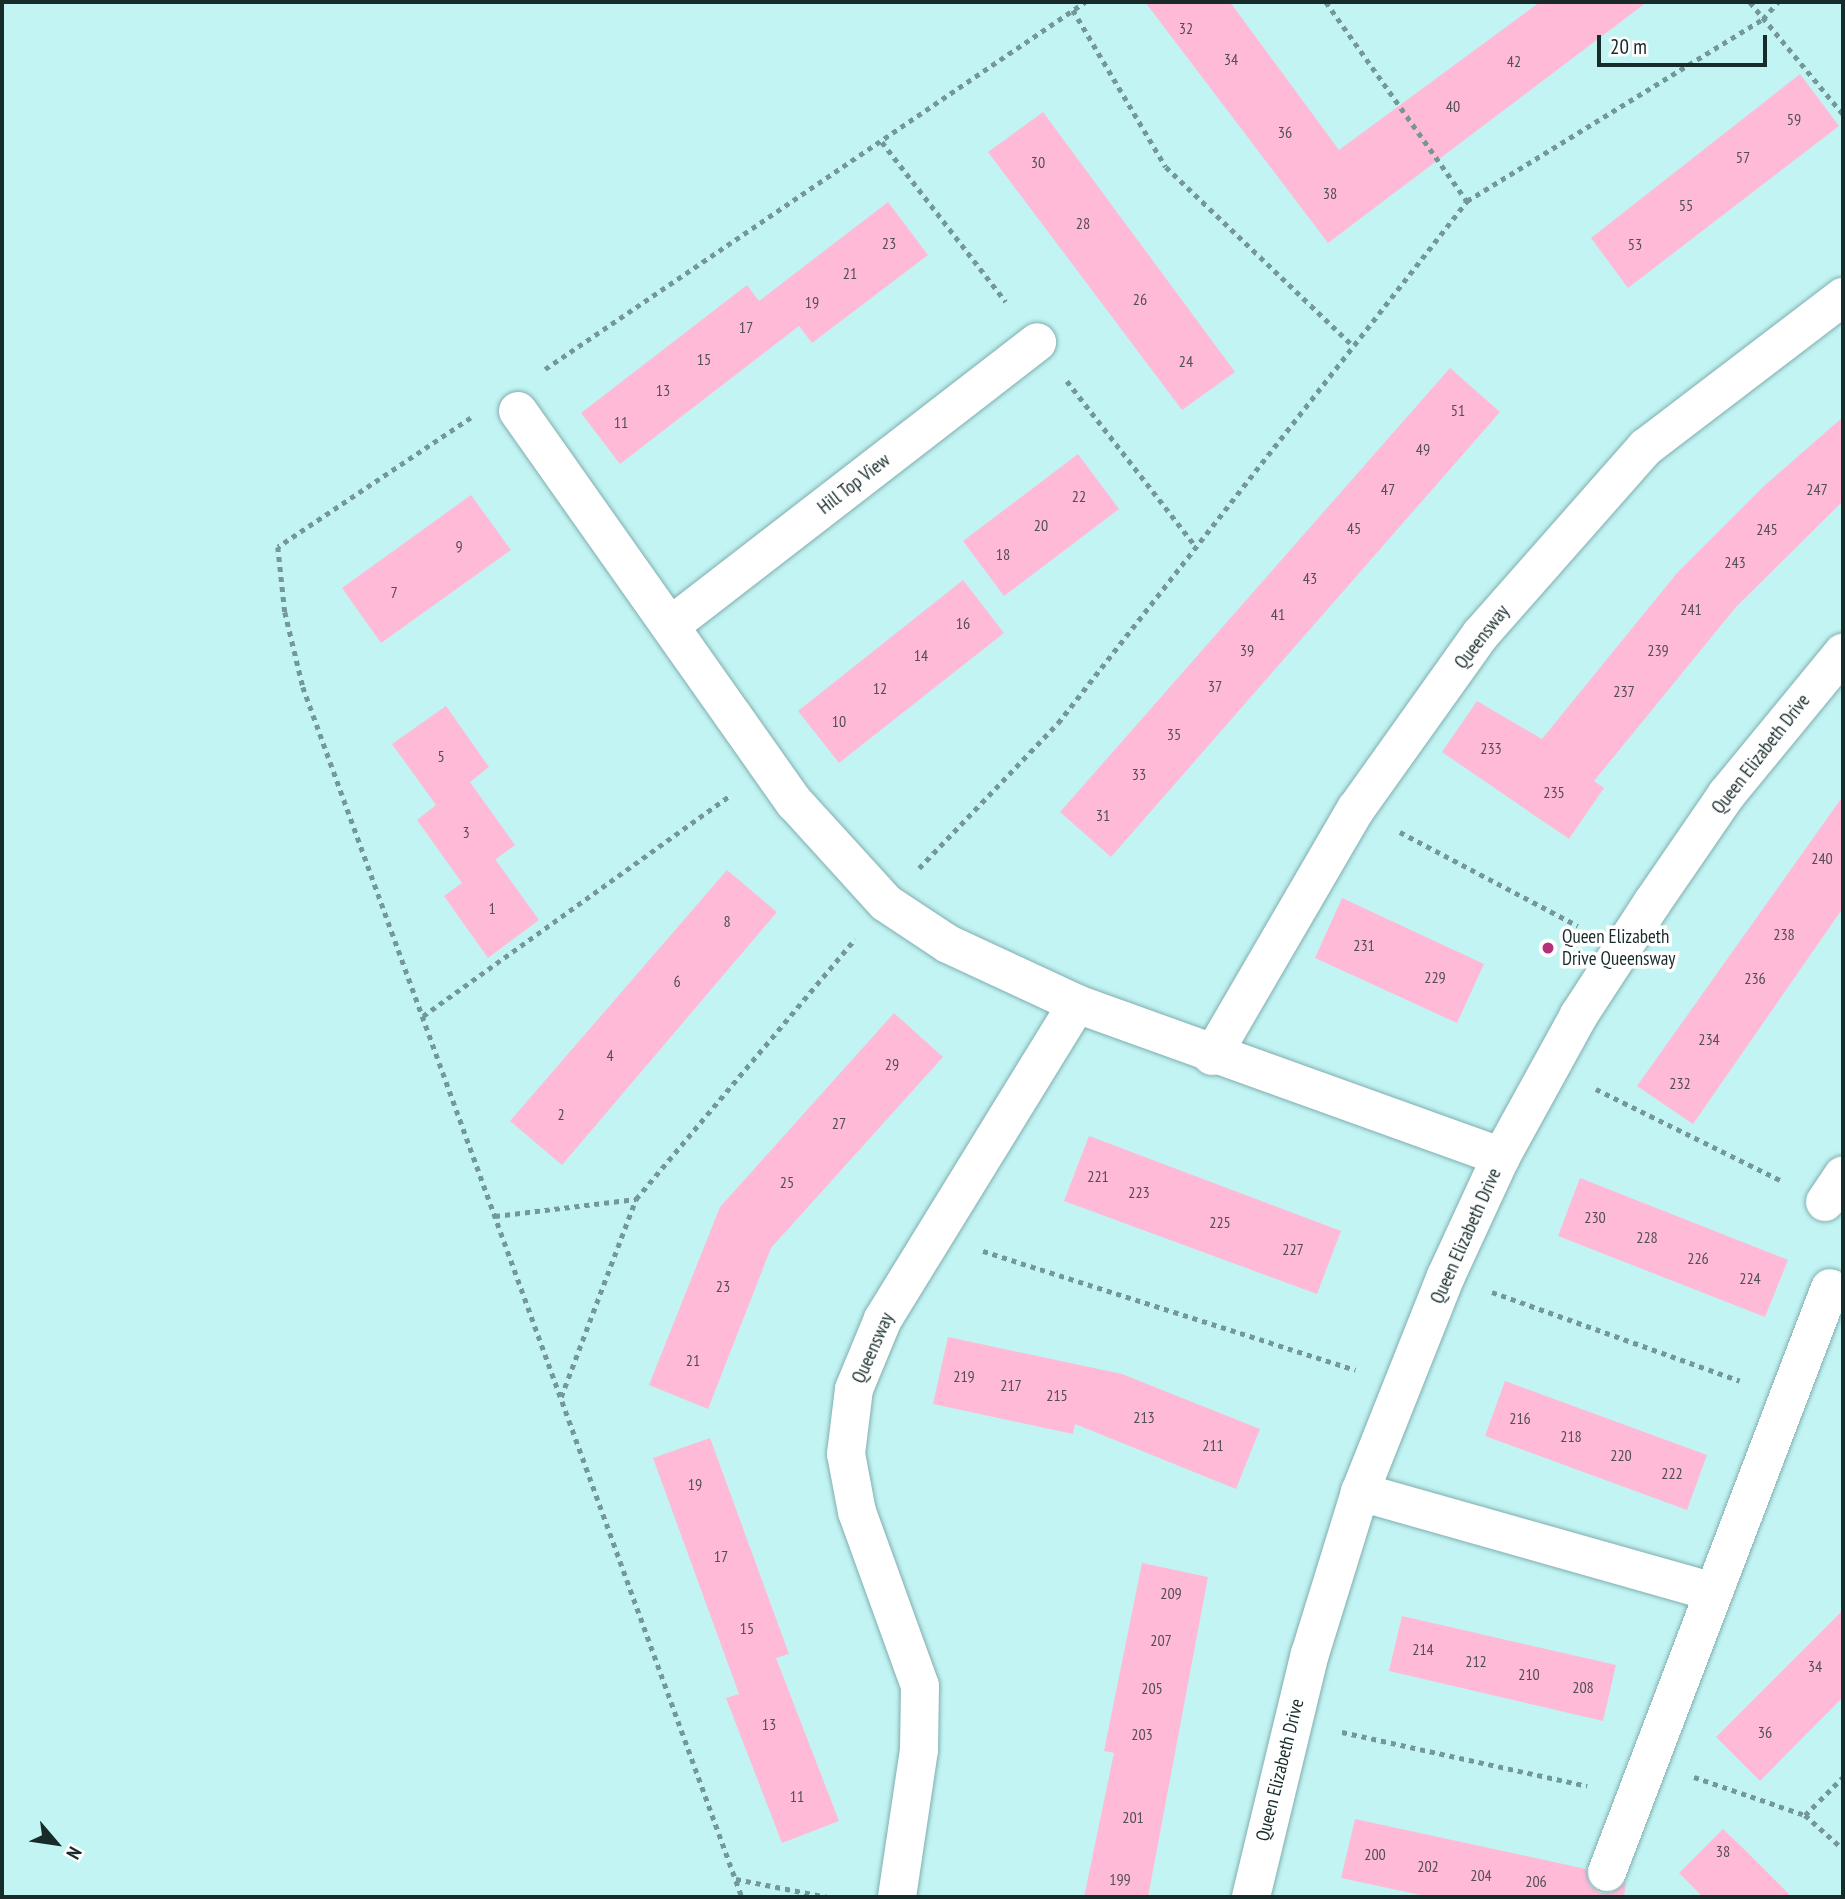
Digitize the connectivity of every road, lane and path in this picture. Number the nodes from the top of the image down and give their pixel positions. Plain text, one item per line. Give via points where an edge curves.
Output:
1 (1085, 2) edge
2 (1326, 2) edge
3 (1750, 2) edge
4 (1778, 2) edge
5 (1073, 10) junction
6 (1763, 19) junction
7 (1843, 114) edge
8 (1467, 201) junction
9 (1843, 297) edge
10 (1037, 342) dead end
11 (1353, 346) junction
12 (534, 376) dead end
13 (518, 411) dead end
14 (475, 415) dead end
15 (670, 626) junction
16 (1840, 664) edge
17 (769, 766) junction
18 (1356, 808) junction
19 (886, 903) junction
20 (1622, 949) junction
21 (1077, 1004) junction
22 (423, 1016) junction
23 (1212, 1056) junction
24 (1551, 1066) junction
25 (1502, 1157) junction
26 (1834, 1188) edge
27 (636, 1199) junction
28 (495, 1216) junction
29 (935, 1236) junction
30 (1446, 1276) junction
31 (1830, 1288) dead end
32 (1402, 1385) junction
33 (561, 1398) junction
34 (1787, 1398) junction
35 (1360, 1492) junction
36 (1713, 1592) junction
37 (1292, 1720) junction
38 (1649, 1761) junction
39 (1843, 1777) edge
40 (1635, 1797) junction
41 (1805, 1815) junction
42 (1843, 1849) edge
43 (1607, 1872) dead end
44 (736, 1879) junction
45 (742, 1897) edge
46 (827, 1897) edge
47 (897, 1897) edge
48 (1251, 1897) edge

1 - 5 path
2 - 8 path
3 - 6 path
4 - 6 path
5 - 11 path via 1166,167
5 - 12 path
6 - 7 path
6 - 8 path
8 - 11 path
9 - 18 street, Queensway via 1646,447 1481,634
10 - 15 street, Hill Top View
11 - 19 path via 1058,723
13 - 15 street
14 - 22 path via 278,547 303,687
15 - 17 street
16 - 20 street, Queen Elizabeth Drive via 1727,794
17 - 19 street via 838,857
17 - 22 path
18 - 20 path
18 - 23 street, Queensway
19 - 21 street via 948,944
19 - 27 path
20 - 24 street, Queen Elizabeth Drive
21 - 23 street
21 - 29 street, Queensway
22 - 28 path
23 - 25 street
24 - 25 street, Queen Elizabeth Drive
24 - 26 path
25 - 30 street, Queen Elizabeth Drive
27 - 28 path
27 - 33 path
28 - 33 path
29 - 32 path
29 - 47 street, Queensway via 883,1319 859,1377 846,1454 857,1512 920,1686 919,1750
30 - 32 street, Queen Elizabeth Drive
30 - 34 path
31 - 34 street
32 - 35 street, Queen Elizabeth Drive
33 - 44 path
34 - 36 street
35 - 36 street
35 - 37 street, Queen Elizabeth Drive
36 - 38 street
37 - 40 path
37 - 48 street, Queen Elizabeth Drive
38 - 40 street
38 - 41 path
39 - 41 path
40 - 43 street
41 - 42 path
44 - 45 path
44 - 46 path

